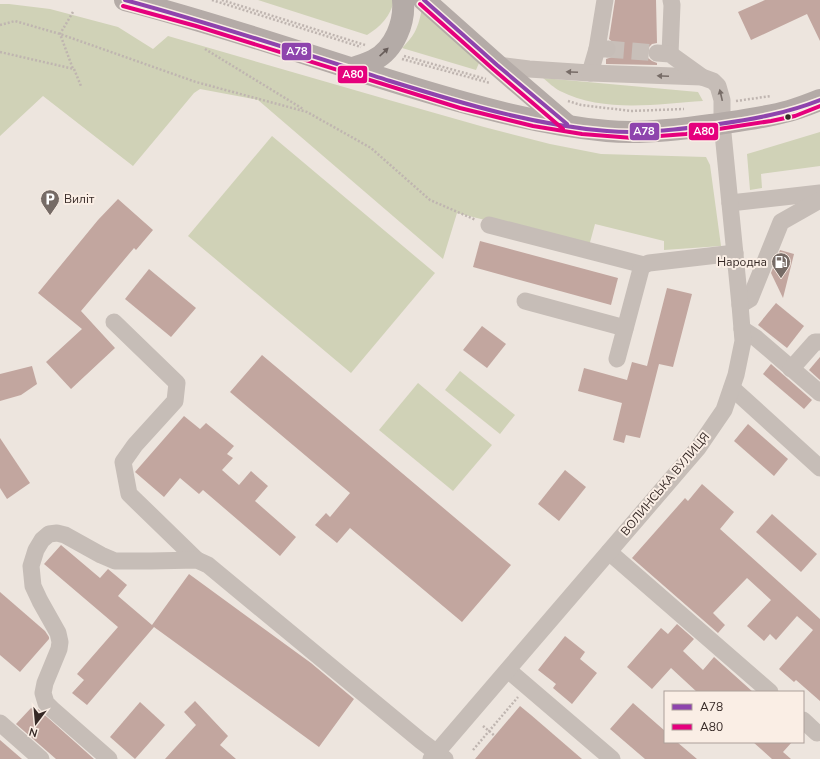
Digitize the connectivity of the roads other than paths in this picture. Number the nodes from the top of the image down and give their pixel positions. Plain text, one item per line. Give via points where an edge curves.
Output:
1 (125, 0) edge
2 (403, 0) edge
3 (424, 0) edge
4 (605, 0) edge
5 (671, 0) edge
6 (497, 65) junction
7 (350, 69) junction
8 (590, 73) junction
9 (702, 77) junction
10 (820, 100) edge
11 (722, 123) junction
12 (568, 125) junction
13 (820, 193) edge
14 (820, 200) edge
15 (730, 203) junction
16 (489, 225) road end
17 (735, 253) junction
18 (644, 265) junction
19 (525, 301) dead end
20 (740, 305) junction
21 (114, 322) dead end
22 (625, 328) junction
23 (742, 329) junction
24 (820, 342) edge
25 (617, 359) dead end
26 (791, 369) junction
27 (732, 388) junction
28 (820, 393) edge
29 (820, 468) edge
30 (609, 552) junction
31 (197, 560) junction
32 (508, 670) junction
33 (769, 691) edge
34 (804, 721) edge
35 (0, 724) edge
36 (817, 733) dead end
37 (438, 757) edge
38 (41, 759) edge
39 (109, 759) edge
40 (612, 759) edge

1 - 7 main road via 199,20
7 -> 2 main road via 374,60 388,49 400,28
3 - 6 main road
4 - 8 street via 602,49
5 - 9 street via 668,56
8 -> 6 street
6 - 12 main road
7 - 12 main road via 502,113
9 -> 8 street
11 -> 9 street, ВОЛИНСЬКА ВУЛИЦЯ via 722,100 718,86
10 - 11 main road via 789,111
11 - 12 main road via 652,132 608,131
11 - 15 street, ВОЛИНСЬКА ВУЛИЦЯ
13 - 15 street
14 - 20 street via 781,222 750,299
15 - 17 street, ВОЛИНСЬКА ВУЛИЦЯ
16 - 18 street
17 - 18 street
17 - 20 street, ВОЛИНСЬКА ВУЛИЦЯ
18 - 22 street
19 - 22 street
20 - 23 street, ВОЛИНСЬКА ВУЛИЦЯ
21 - 31 street via 177,383 175,401 123,462 129,494
22 - 25 street
23 - 26 street
23 - 27 street, ВОЛИНСЬКА ВУЛИЦЯ via 742,341
24 - 26 street via 815,342
26 - 28 street
27 - 29 street
27 - 30 street, ВОЛИНСЬКА ВУЛИЦЯ via 724,410 698,448
30 - 32 street, ВОЛИНСЬКА ВУЛИЦЯ
30 - 33 street
31 - 37 street via 208,565
31 - 39 street via 115,561 57,533 49,534 36,550 31,566 33,586 58,633 60,642 45,683 43,693 46,703
32 - 37 street, ВОЛИНСЬКА ВУЛИЦЯ
32 - 40 street
34 - 36 street
35 - 38 street

